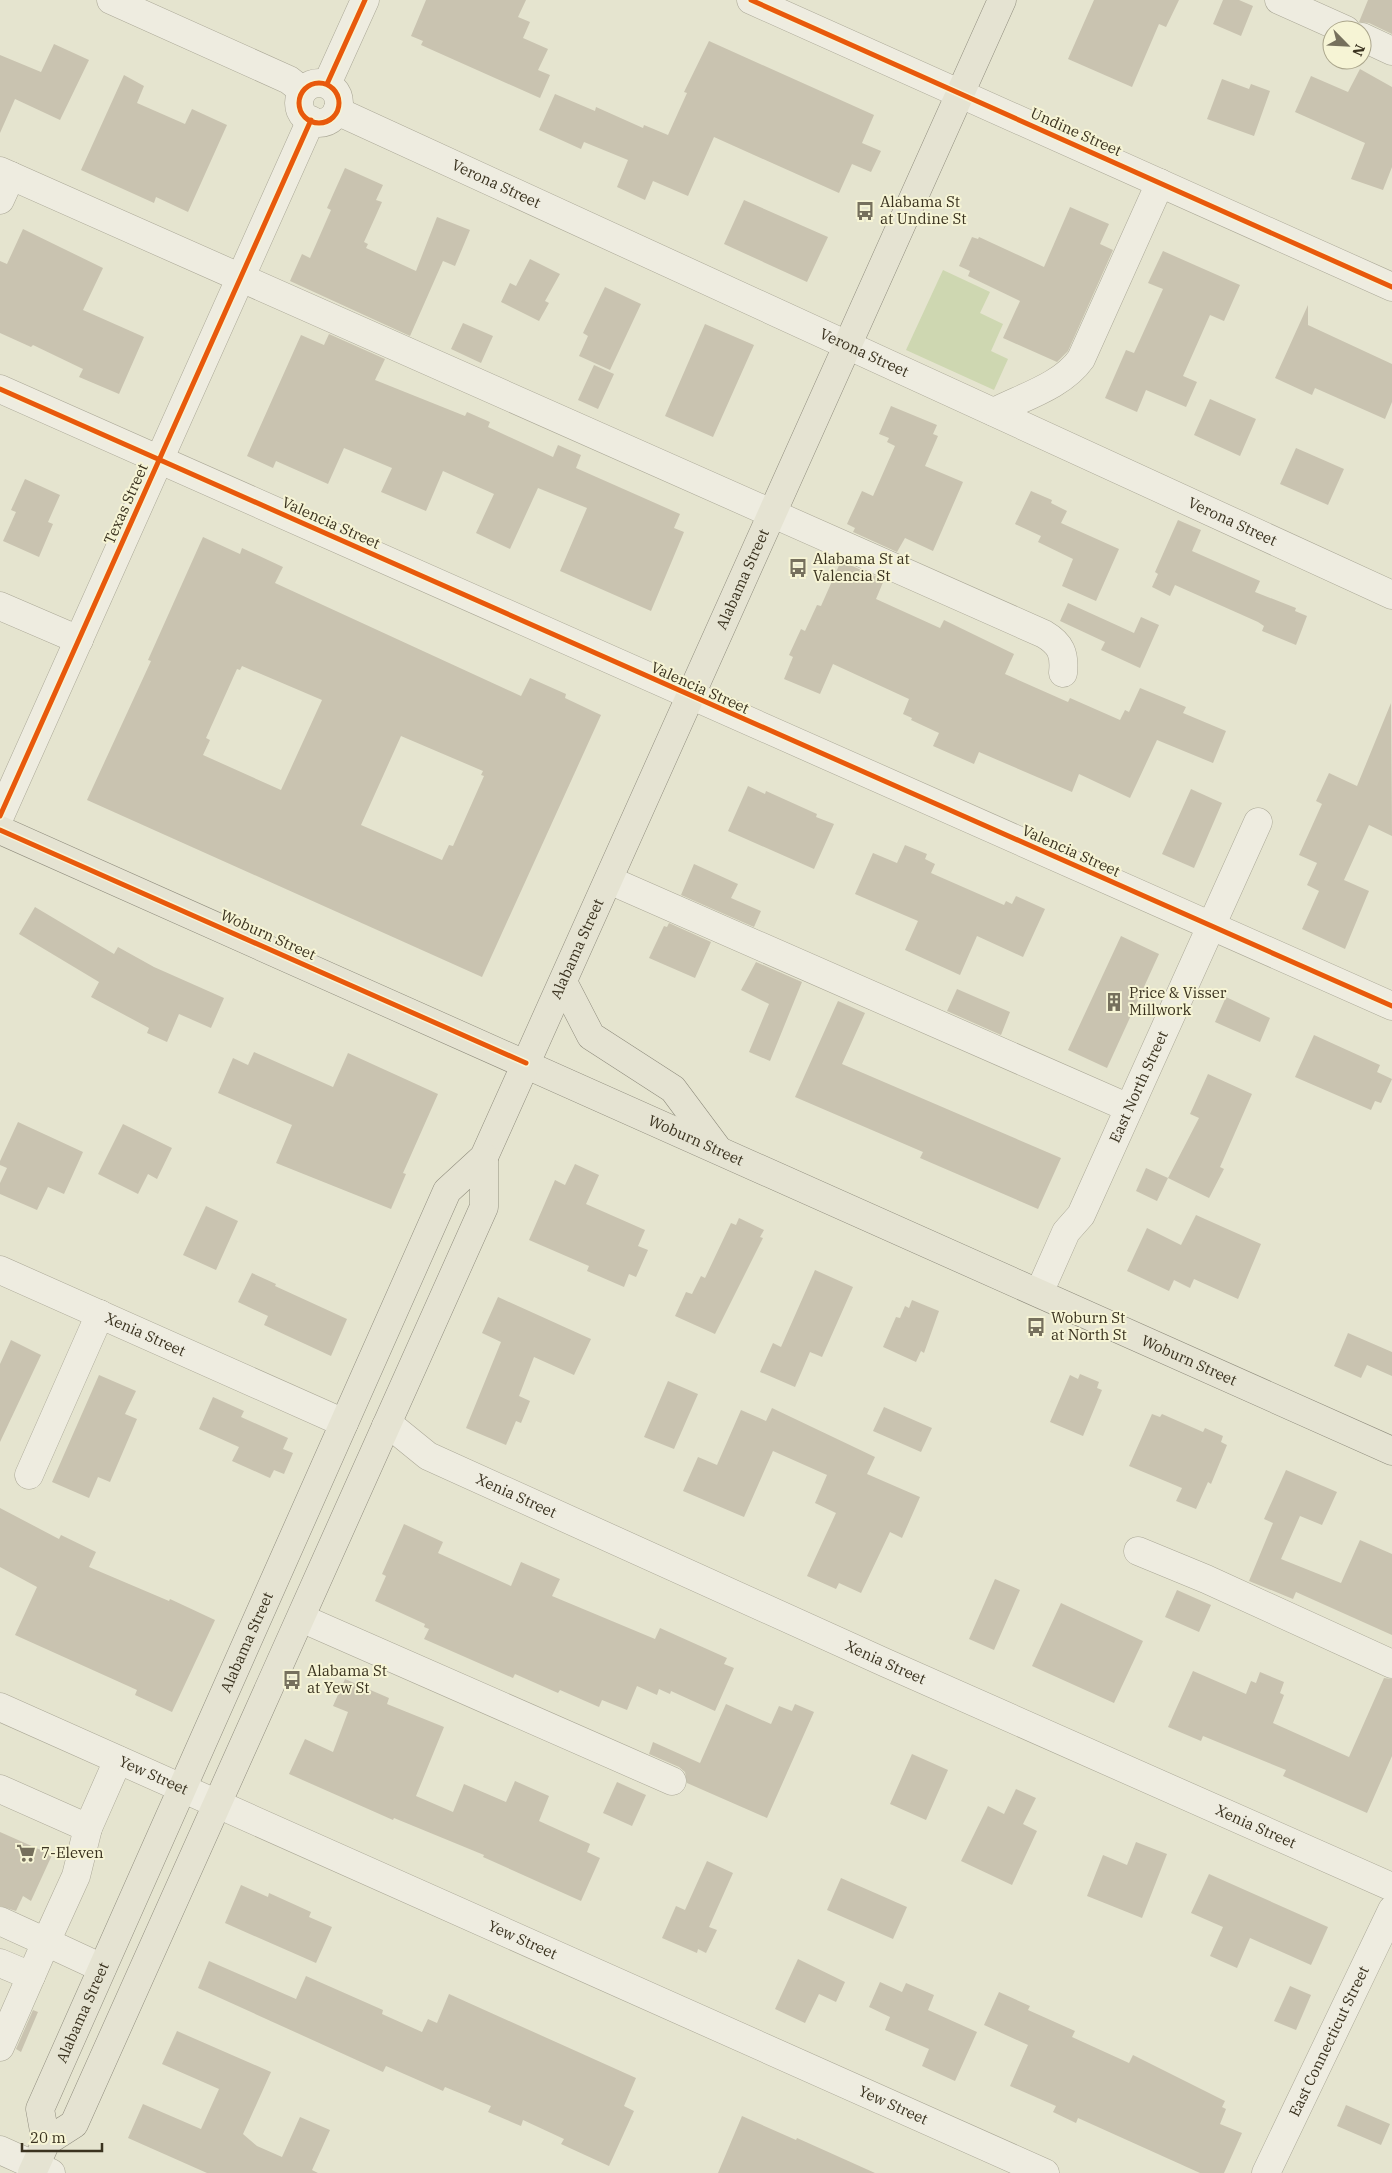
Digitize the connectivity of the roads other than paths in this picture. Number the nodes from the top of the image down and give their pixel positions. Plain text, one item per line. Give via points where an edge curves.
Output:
1 (111, 0) edge
2 (365, 0) edge
3 (751, 0) edge
4 (1002, 0) edge
5 (1279, 0) edge
6 (1324, 20) edge
7 (1372, 42) edge
8 (1392, 51) edge
9 (315, 88) junction
10 (960, 94) junction
11 (337, 111) junction
12 (311, 120) junction
13 (4, 182) edge
14 (1160, 183) junction
15 (241, 278) junction
16 (1392, 287) edge
17 (848, 345) junction
18 (0, 389) edge
19 (994, 412) junction
20 (159, 460) junction
21 (773, 512) junction
22 (1392, 595) edge
23 (0, 606) edge
24 (79, 640) junction
25 (1063, 672) dead end
26 (690, 697) junction
27 (0, 816) edge
28 (1258, 822) dead end
29 (0, 830) edge
30 (609, 880) junction
31 (1211, 927) junction
32 (563, 982) junction
33 (1392, 1006) edge
34 (526, 1063) junction
35 (1129, 1108) junction
36 (718, 1149) junction
37 (484, 1157) junction
38 (0, 1270) edge
39 (1039, 1293) junction
40 (100, 1314) junction
41 (344, 1422) junction
42 (386, 1426) junction
43 (1392, 1451) edge
44 (28, 1475) dead end
45 (1138, 1551) dead end
46 (301, 1618) junction
47 (1392, 1664) edge
48 (0, 1707) edge
49 (118, 1760) junction
50 (672, 1781) dead end
51 (0, 1788) edge
52 (182, 1788) junction
53 (218, 1804) junction
54 (88, 1828) junction
55 (1392, 1887) edge
56 (1392, 1910) edge
57 (0, 1921) edge
58 (46, 1942) junction
59 (0, 1963) edge
60 (102, 1968) junction
61 (31, 1976) junction
62 (0, 2047) edge
63 (46, 2142) junction
64 (0, 2150) edge
65 (39, 2171) edge
66 (1045, 2173) edge
67 (1266, 2173) edge

1 - 9 street via 290,80
2 - 9 street
3 - 10 street, Undine Street
4 - 10 main road, Alabama Street
5 - 6 street
7 - 8 street
9 - 11 street via 332,88 339,99
9 - 12 street via 300,104 301,111
10 - 14 street, Undine Street
10 - 17 main road, Alabama Street
11 - 12 street via 323,122
11 - 17 street, Verona Street
12 - 15 street, Texas Street
13 - 15 street
14 - 16 street, Undine Street
14 - 19 street via 1074,369
15 - 20 street, Texas Street
15 - 21 street
17 - 19 street, Verona Street
17 - 21 main road, Alabama Street
18 - 20 street, Valencia Street
19 - 22 street, Verona Street
20 - 24 street, Texas Street
20 - 26 street, Valencia Street
21 - 25 street via 1044,634 1062,649
21 - 26 main road, Alabama Street
23 - 24 street
24 - 27 street, Texas Street
26 - 30 main road, Alabama Street
26 - 31 street, Valencia Street
28 - 31 street, East North Street
29 - 34 main road, Woburn Street
30 - 32 main road, Alabama Street
30 - 35 street
31 - 33 street, Valencia Street
31 - 35 street, East North Street
32 - 34 main road, Alabama Street
32 - 36 main road via 591,1036 673,1089
34 - 36 main road, Woburn Street
34 - 37 main road, Alabama Street
35 - 39 street, East North Street via 1081,1215 1066,1232
36 - 39 main road, Woburn Street
37 - 41 main road, Alabama Street via 447,1191
37 - 42 main road, Alabama Street via 484,1207
38 - 40 street, Xenia Street
39 - 43 main road, Woburn Street
40 - 41 street, Xenia Street
40 - 44 street
41 - 52 main road, Alabama Street
42 - 46 main road, Alabama Street
42 - 55 street, Xenia Street via 396,1430 428,1456
45 - 47 street
46 - 50 street
46 - 53 main road, Alabama Street
48 - 49 street, Yew Street
49 - 52 street, Yew Street
49 - 54 street
51 - 54 street
52 - 53 street, Yew Street
52 - 60 main road, Alabama Street
53 - 63 main road, Alabama Street via 74,2124
53 - 66 street, Yew Street
54 - 58 street via 76,1876
56 - 67 street, East Connecticut Street
57 - 58 street
58 - 60 street
58 - 61 street
59 - 61 street
60 - 63 main road, Alabama Street via 40,2108
61 - 62 street
63 - 65 main road
64 - 65 street

